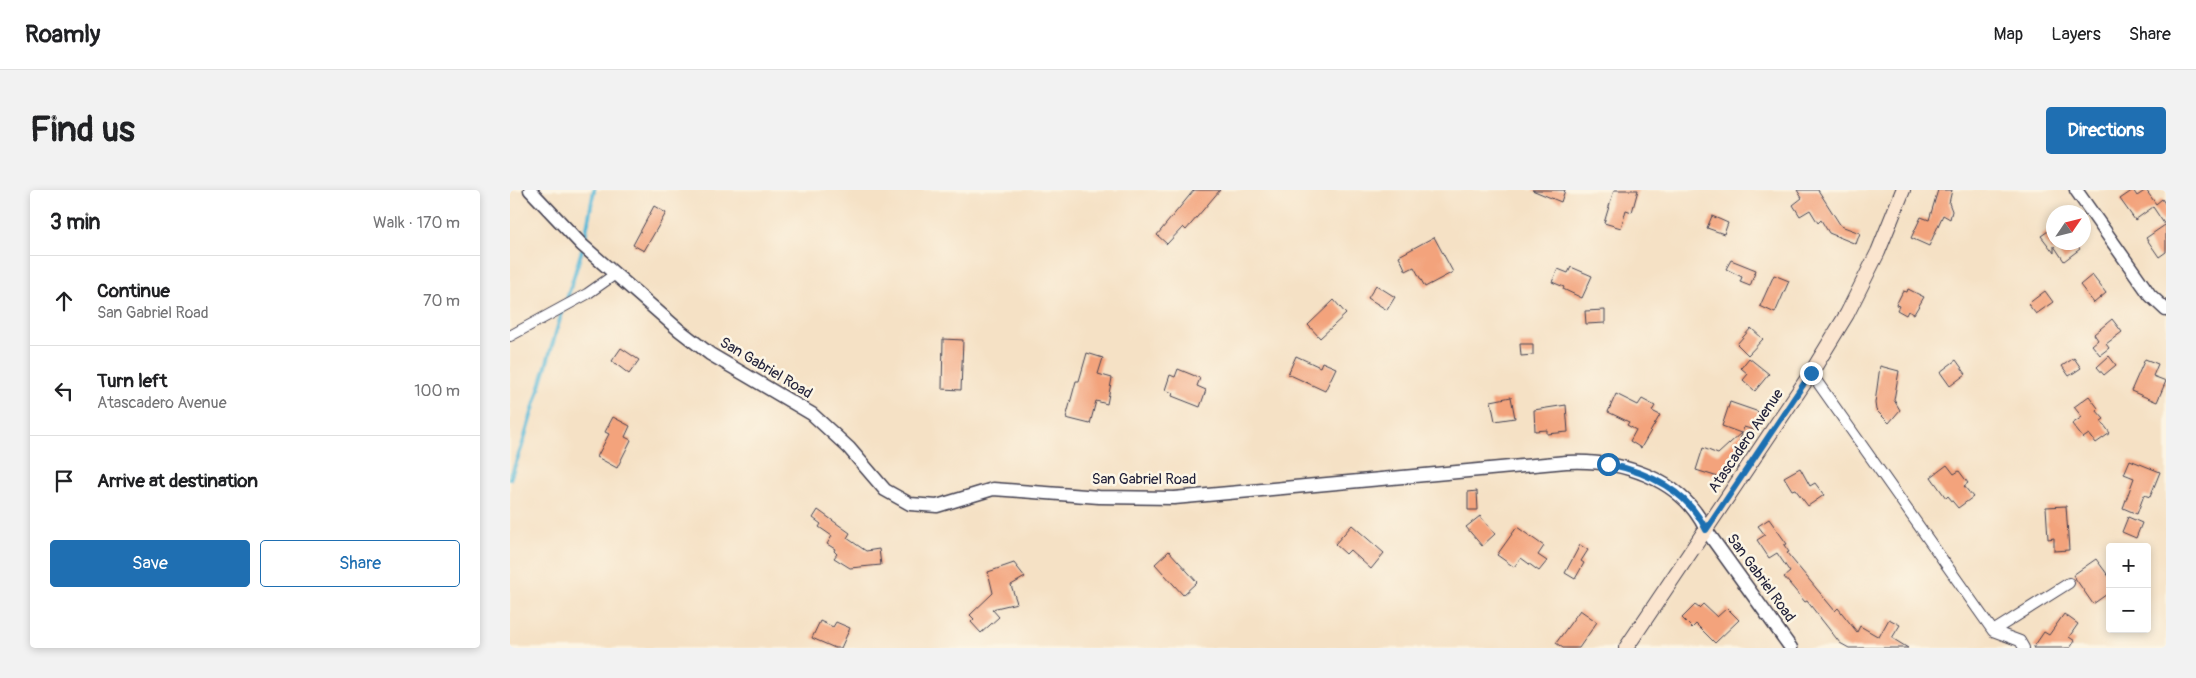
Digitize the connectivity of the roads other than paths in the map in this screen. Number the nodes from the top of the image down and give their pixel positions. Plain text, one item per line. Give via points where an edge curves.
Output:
1 (530, 190) edge
2 (1903, 190) edge
3 (2076, 190) edge
4 (614, 274) junction
5 (2150, 295) junction
6 (2166, 310) edge
7 (2166, 317) edge
8 (510, 336) edge
9 (1811, 373) junction
10 (1706, 530) junction
11 (2070, 583) dead end
12 (1993, 631) junction
13 (1626, 648) edge
14 (1791, 648) edge
15 (2024, 648) edge

1 - 4 street, San Gabriel Road
2 - 9 main road, Atascadero Avenue via 1847,314
3 - 5 street
4 - 8 street via 587,294
4 - 10 street, San Gabriel Road via 710,354 812,414 849,448 886,490 910,504 937,506 993,489 1100,497 1174,498 1580,461 1622,466 1660,482 1683,498
5 - 6 street
5 - 7 street
9 - 10 main road, Atascadero Avenue
9 - 12 street
10 - 13 main road, Atascadero Avenue
10 - 14 street, San Gabriel Road
11 - 12 street
12 - 15 street via 2020,641

